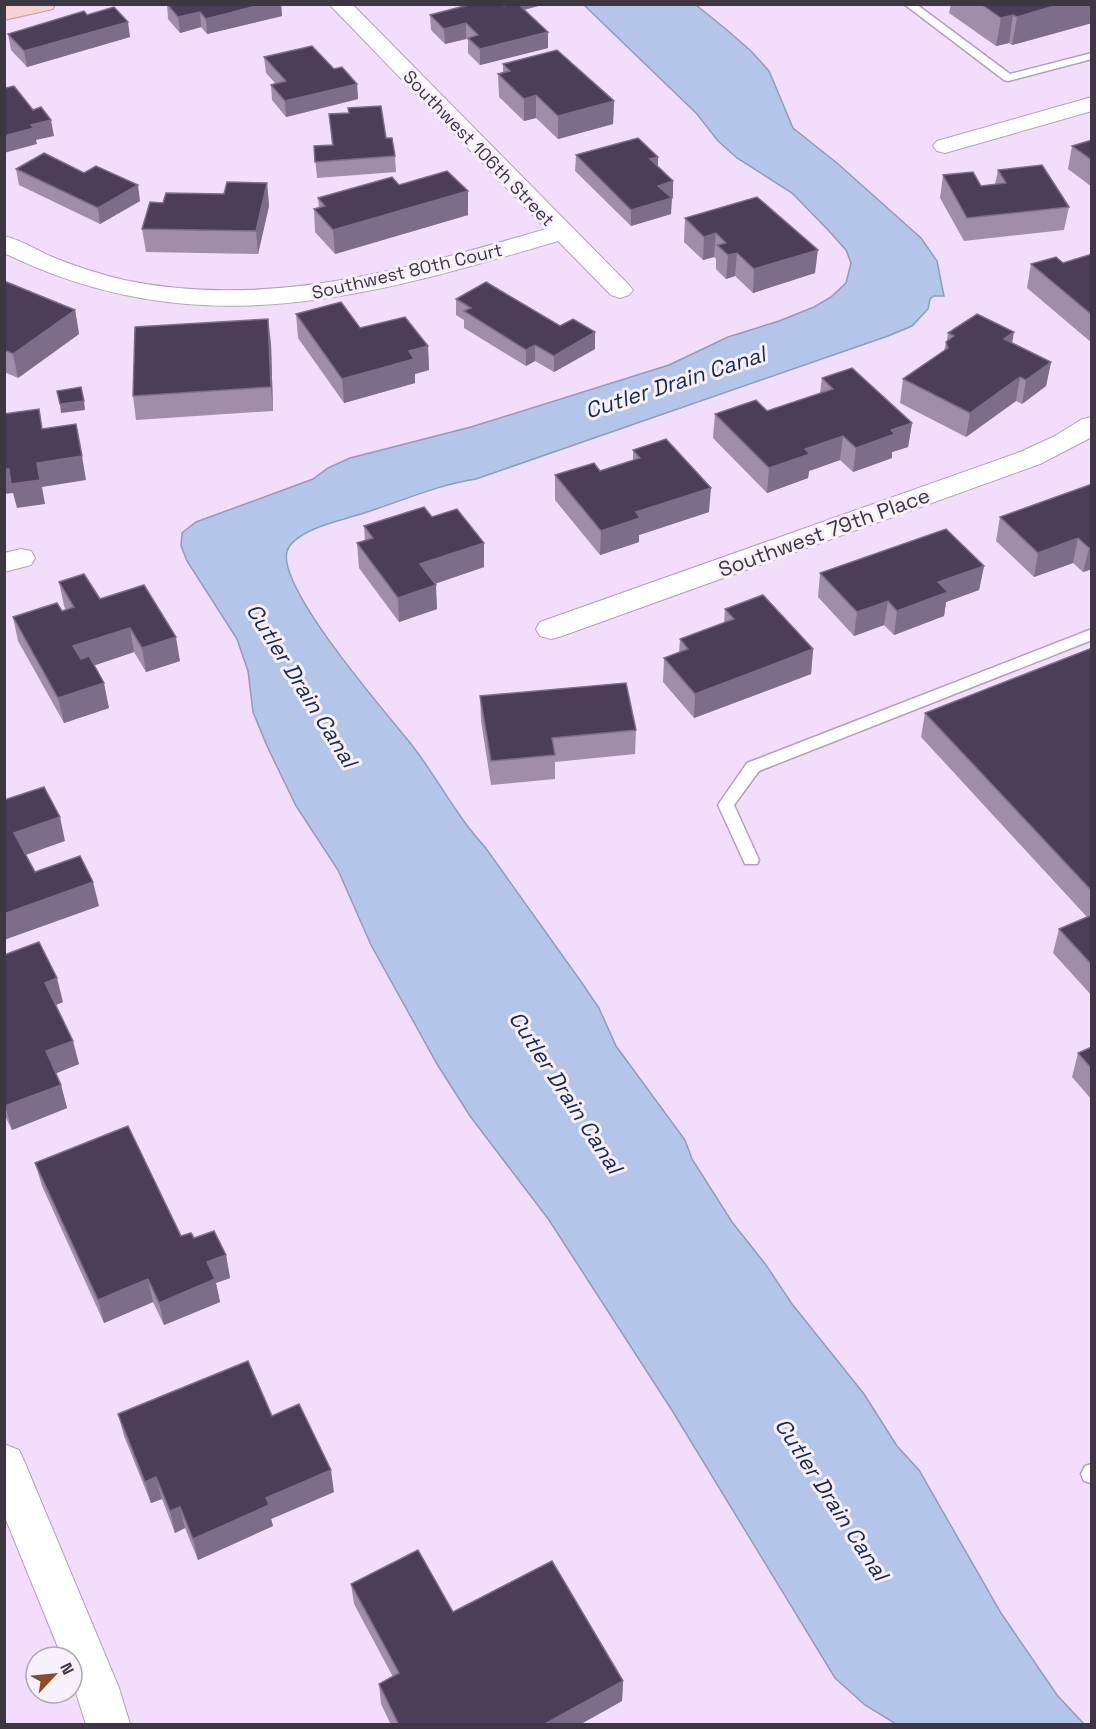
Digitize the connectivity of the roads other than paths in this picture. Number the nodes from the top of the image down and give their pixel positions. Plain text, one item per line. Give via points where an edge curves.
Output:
1 (45, 4) edge
2 (339, 4) edge
3 (909, 4) edge
4 (4, 14) edge
5 (1092, 56) edge
6 (1092, 104) edge
7 (945, 146) dead end
8 (561, 232) junction
9 (4, 243) edge
10 (620, 290) dead end
11 (1092, 425) edge
12 (551, 629) dead end
13 (1092, 634) edge
14 (751, 860) dead end
15 (4, 1463) edge
16 (108, 1725) edge

1 - 4 street
2 - 8 street, Southwest 106th Street
3 - 5 lane via 1008,78
6 - 7 street
8 - 9 street, Southwest 80th Court via 412,274 333,291 217,298 171,295 104,283 39,261
8 - 10 street, Southwest 106th Street
11 - 12 street, Southwest 79th Place via 1030,458
13 - 14 lane via 753,767 726,805
15 - 16 street via 97,1688

